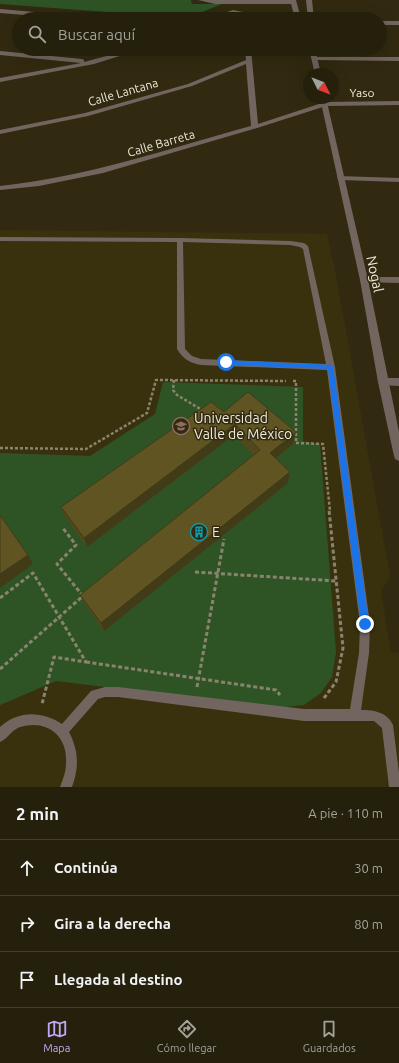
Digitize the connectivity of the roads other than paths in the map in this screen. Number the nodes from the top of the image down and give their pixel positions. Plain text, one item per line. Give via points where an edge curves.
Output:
1 (200, 0) edge
2 (309, 0) edge
3 (293, 1) edge
4 (0, 11) edge
5 (12, 12) edge
6 (231, 12) edge
7 (244, 12) edge
8 (296, 12) edge
9 (310, 12) edge
10 (387, 23) edge
11 (399, 23) edge
12 (0, 52) edge
13 (12, 53) edge
14 (38, 56) edge
15 (115, 56) edge
16 (248, 56) edge
17 (314, 56) edge
18 (315, 59) junction
19 (248, 60) junction
20 (399, 60) edge
21 (94, 62) junction
22 (317, 68) edge
23 (0, 80) edge
24 (339, 101) edge
25 (399, 103) edge
26 (316, 104) edge
27 (325, 104) edge
28 (255, 127) junction
29 (0, 132) edge
30 (341, 178) junction
31 (399, 180) edge
32 (0, 188) edge
33 (0, 239) edge
34 (180, 240) junction
35 (364, 280) junction
36 (399, 280) edge
37 (331, 367) junction
38 (383, 382) junction
39 (399, 382) edge
40 (399, 456) edge
41 (355, 715) junction
42 (62, 732) junction
43 (0, 736) edge
44 (66, 787) edge
45 (395, 787) edge

1 - 3 street
2 - 9 street
3 - 8 street
4 - 5 street
6 - 7 street
10 - 11 street
12 - 13 street
14 - 21 street
15 - 21 street
16 - 19 street
17 - 18 street
18 - 20 street
18 - 22 street
19 - 28 street
19 - 29 street, Calle Lantana via 190,85 86,115
21 - 23 street
24 - 25 street, Yaso
26 - 28 street, Calle Barreta
27 - 30 street, Nogal
28 - 32 street, Calle Barreta via 100,171 39,184
30 - 31 street
30 - 35 street, Nogal
33 - 34 lane
34 - 37 lane via 290,243 306,248
34 - 37 lane via 180,349 185,356 201,362
35 - 36 street
35 - 38 street, Nogal
37 - 41 lane via 365,624 364,653
38 - 39 street
38 - 40 street, Nogal
41 - 42 lane via 304,715 105,692 95,695
41 - 45 lane via 376,716 387,725
42 - 43 lane via 56,725 44,719 30,719 16,723
42 - 44 lane via 71,751 72,768

